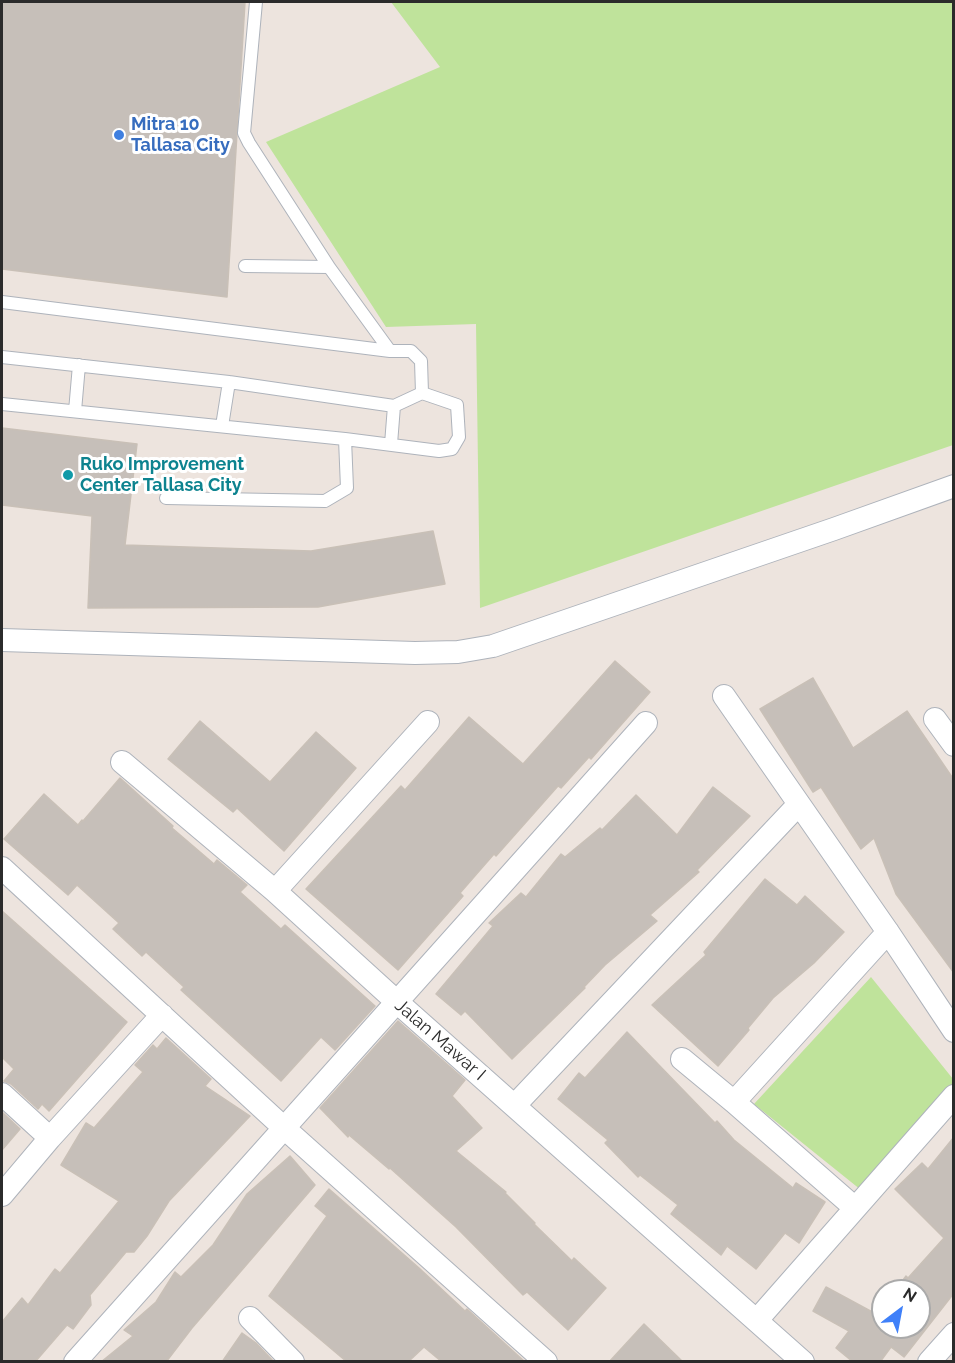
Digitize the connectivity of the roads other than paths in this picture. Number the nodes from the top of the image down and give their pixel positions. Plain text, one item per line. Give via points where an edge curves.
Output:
1 (256, 2) edge
2 (246, 266) dead end
3 (329, 267) junction
4 (2, 302) edge
5 (390, 351) junction
6 (2, 357) edge
7 (79, 365) junction
8 (229, 382) junction
9 (422, 393) junction
10 (2, 404) edge
11 (394, 406) junction
12 (75, 411) junction
13 (222, 426) junction
14 (345, 439) junction
15 (391, 444) junction
16 (954, 486) edge
17 (166, 498) dead end
18 (2, 640) edge
19 (724, 696) dead end
20 (935, 719) dead end
21 (428, 722) dead end
22 (646, 723) dead end
23 (954, 745) edge
24 (122, 762) dead end
25 (799, 804) junction
26 (2, 868) edge
27 (275, 891) junction
28 (888, 932) junction
29 (397, 1002) junction
30 (162, 1015) junction
31 (954, 1031) edge
32 (682, 1059) dead end
33 (2, 1094) edge
34 (954, 1096) edge
35 (734, 1102) junction
36 (515, 1105) junction
37 (283, 1127) junction
38 (50, 1138) junction
39 (2, 1195) edge
40 (855, 1208) junction
41 (250, 1318) dead end
42 (757, 1320) junction
43 (954, 1334) edge
44 (75, 1362) edge
45 (293, 1362) edge
46 (546, 1362) edge
47 (804, 1362) edge
48 (929, 1362) edge

1 - 3 lane via 244,133
2 - 3 lane
3 - 5 lane
4 - 5 lane
5 - 9 lane via 411,351 421,361
6 - 7 lane
7 - 8 lane
7 - 12 lane
8 - 11 lane
8 - 13 lane
9 - 11 lane
9 - 15 lane via 457,405 456,443 452,449 439,451
10 - 12 lane
11 - 15 lane
12 - 13 lane
13 - 14 lane
14 - 15 lane
14 - 17 lane via 347,488 325,501
16 - 18 street via 493,646 458,652
19 - 25 street
20 - 23 street
21 - 27 street
22 - 29 street
24 - 27 street, Jalan Mawar I
25 - 28 street
25 - 36 street
26 - 30 street
27 - 29 street, Jalan Mawar I
28 - 31 street
28 - 35 street
29 - 36 street, Jalan Mawar I
29 - 37 street
30 - 37 street
30 - 38 street
32 - 35 street
33 - 38 street
34 - 40 street
35 - 40 street
36 - 42 street, Jalan Mawar I
37 - 44 street
37 - 46 street
38 - 39 street
40 - 42 street
41 - 45 street
42 - 47 street, Jalan Mawar I
43 - 48 street

